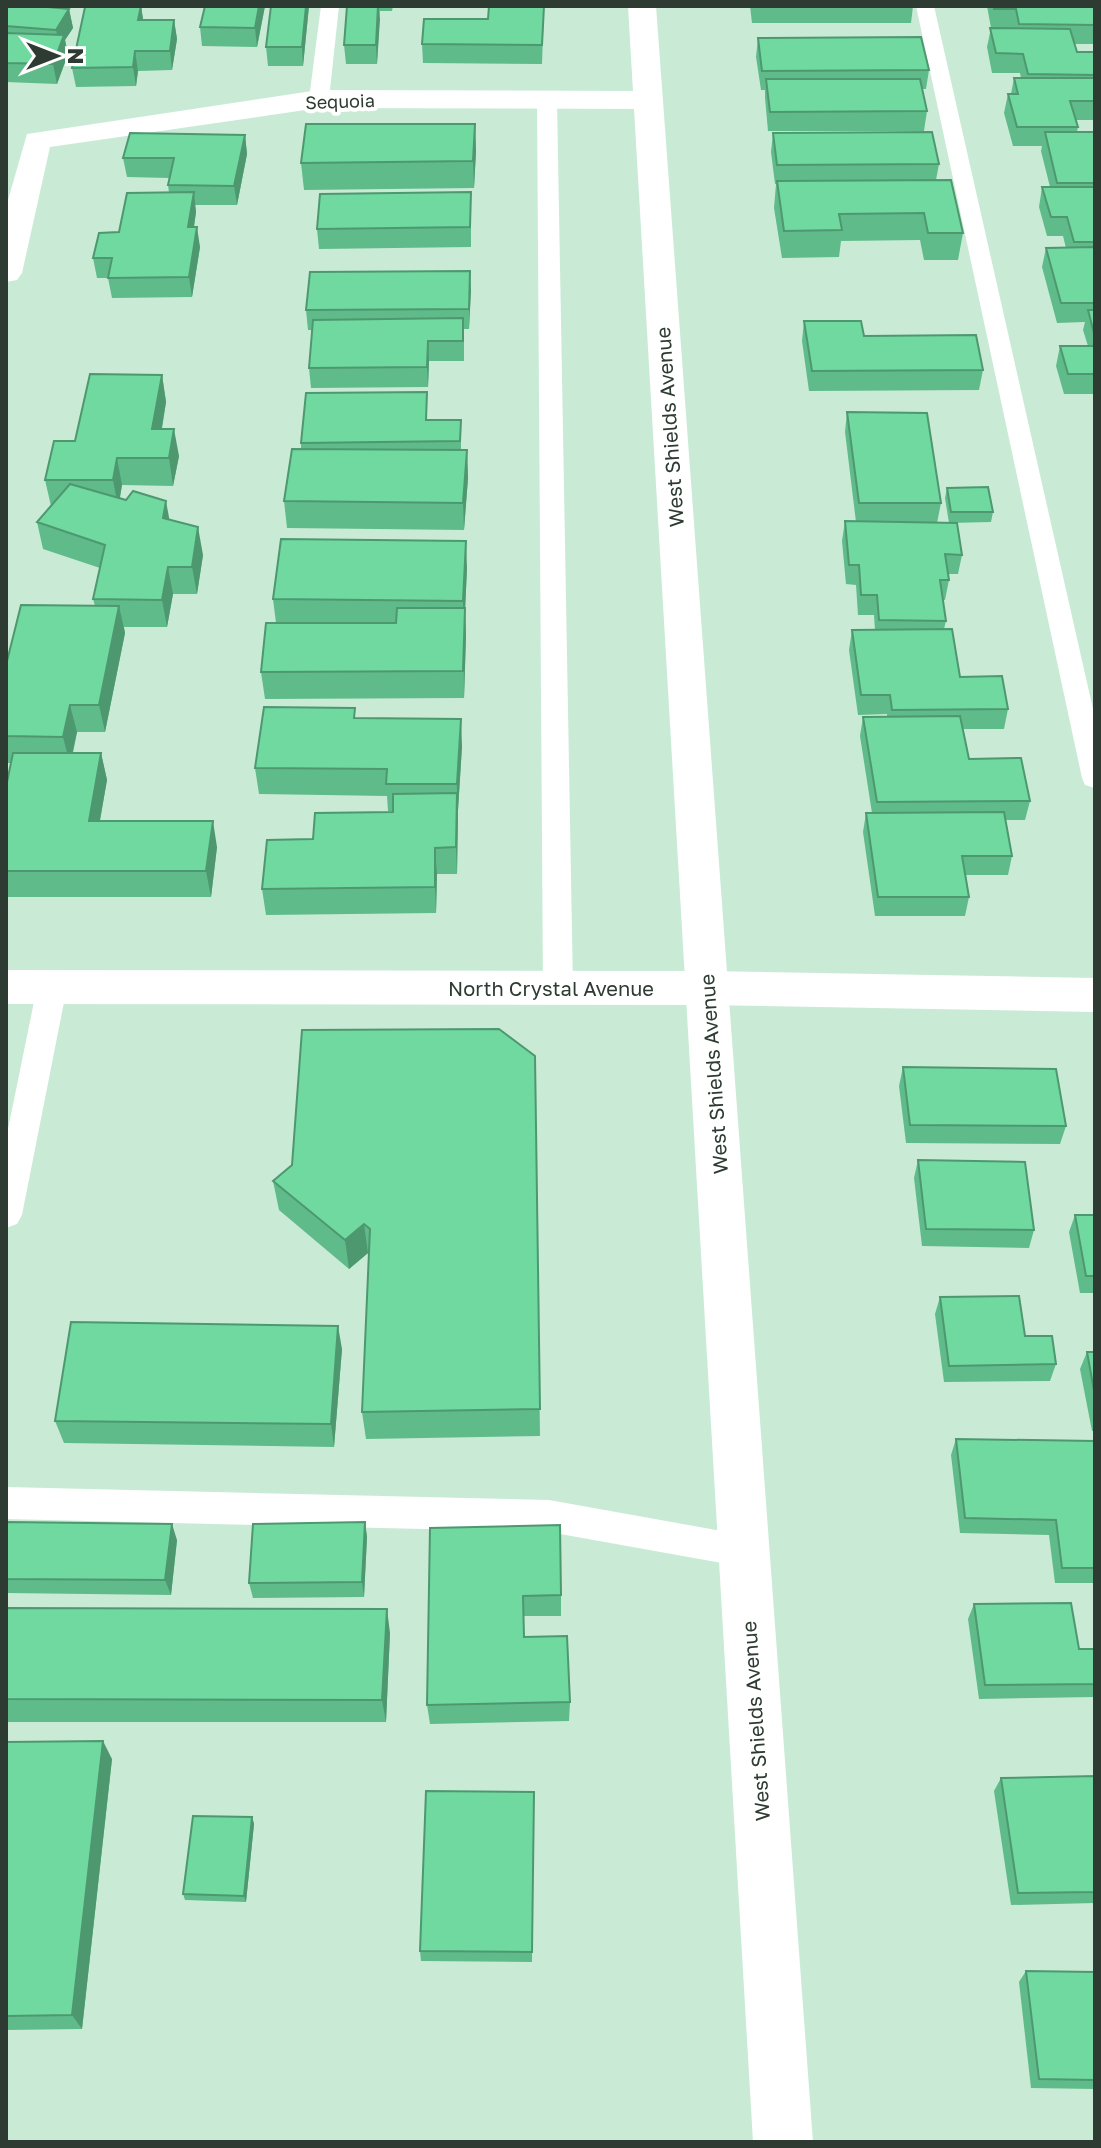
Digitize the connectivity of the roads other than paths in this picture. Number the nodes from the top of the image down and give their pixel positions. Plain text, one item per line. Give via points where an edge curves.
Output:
1 (330, 6) edge
2 (642, 6) edge
3 (925, 6) edge
4 (319, 99) junction
5 (547, 100) junction
6 (647, 100) junction
7 (6, 273) edge
8 (1095, 778) edge
9 (6, 987) edge
10 (52, 987) junction
11 (558, 988) junction
12 (707, 988) junction
13 (1095, 995) edge
14 (19, 1083) edge
15 (6, 1215) edge
16 (6, 1503) edge
17 (744, 1551) junction
18 (783, 2142) edge

1 - 4 lane
2 - 6 main road, West Shields Avenue
3 - 8 lane
4 - 5 main road, Sequoia
4 - 7 main road, Sequoia via 37,140
5 - 6 main road, Sequoia
5 - 11 lane
6 - 12 main road, West Shields Avenue
9 - 10 main road, North Crystal Avenue
10 - 11 main road, North Crystal Avenue
10 - 14 lane
11 - 12 main road, North Crystal Avenue
12 - 13 main road, North Crystal Avenue
12 - 17 main road, West Shields Avenue
14 - 15 lane
16 - 17 lane via 549,1516
17 - 18 main road, West Shields Avenue

